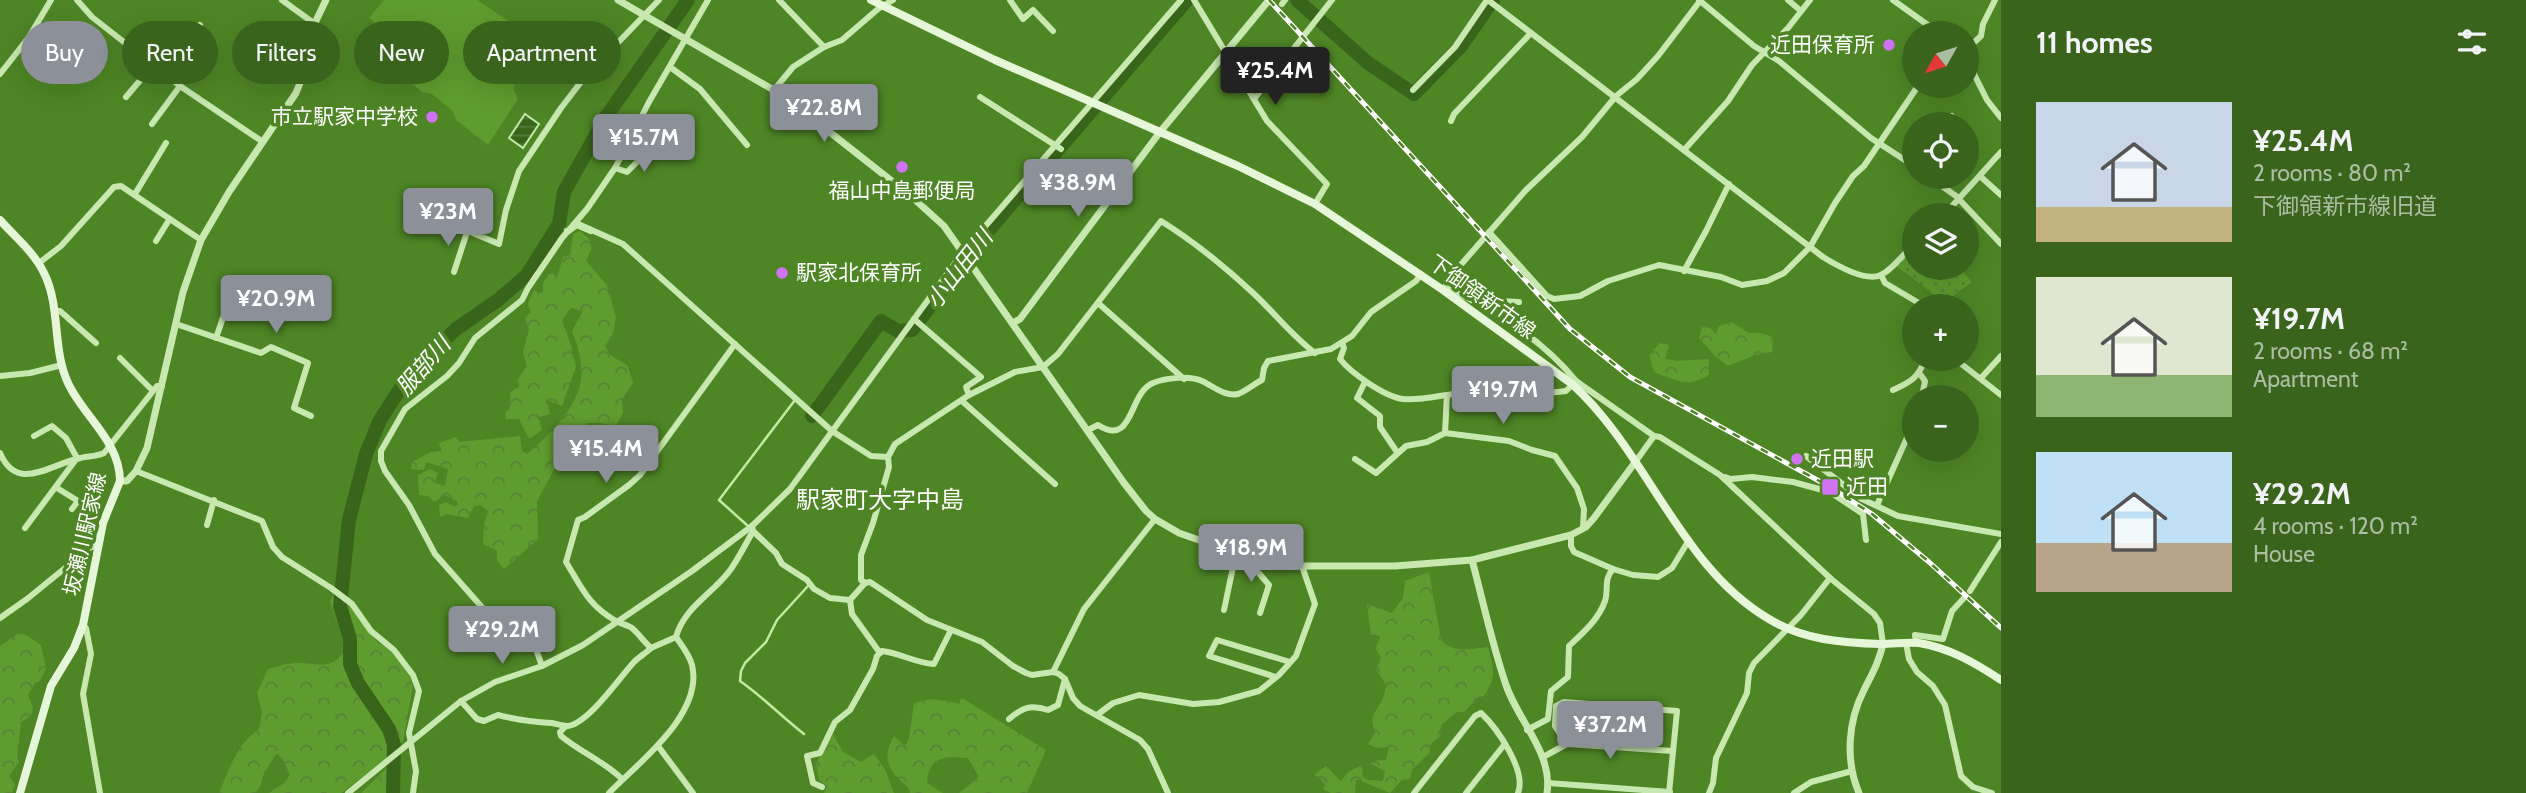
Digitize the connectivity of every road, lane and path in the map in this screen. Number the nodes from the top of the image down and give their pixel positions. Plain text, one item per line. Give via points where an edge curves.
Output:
1 (51, 0) edge
2 (77, 0) edge
3 (282, 0) edge
4 (326, 0) edge
5 (618, 0) edge
6 (659, 0) edge
7 (708, 0) edge
8 (779, 0) edge
9 (871, 0) edge
10 (893, 0) edge
11 (1010, 0) edge
12 (1181, 0) edge
13 (1194, 0) edge
14 (1269, 0) edge
15 (1332, 0) edge
16 (1488, 0) edge
17 (1700, 0) edge
18 (1788, 0) edge
19 (1810, 0) edge
20 (1893, 0) edge
21 (1995, 0) edge
22 (883, 6) junction
23 (1801, 11) junction
24 (646, 17) junction
25 (311, 21) edge
26 (316, 21) edge
27 (1922, 21) edge
28 (1053, 31) dead end
29 (1531, 33) junction
30 (1979, 38) edge
31 (685, 39) junction
32 (122, 40) edge
33 (824, 47) junction
34 (1765, 52) junction
35 (670, 67) junction
36 (0, 74) edge
37 (136, 84) edge
38 (298, 84) edge
39 (1979, 84) edge
40 (180, 86) joint
41 (774, 90) junction
42 (1413, 90) dead end
43 (1616, 96) junction
44 (125, 97) dead end
45 (979, 97) dead end
46 (1910, 98) edge
47 (1254, 99) junction
48 (1093, 103) junction
49 (2001, 118) edge
50 (1451, 121) dead end
51 (152, 124) dead end
52 (1160, 132) junction
53 (668, 137) dead end
54 (263, 142) junction
55 (1879, 142) junction
56 (166, 143) dead end
57 (747, 145) dead end
58 (1059, 147) junction
59 (1685, 149) junction
60 (2001, 152) edge
61 (1902, 156) edge
62 (615, 168) junction
63 (1981, 177) junction
64 (1729, 184) junction
65 (1945, 189) edge
66 (135, 194) junction
67 (2001, 195) edge
68 (1960, 200) junction
69 (1957, 203) edge
70 (1315, 204) junction
71 (435, 210) dead end
72 (0, 220) edge
73 (169, 220) junction
74 (576, 223) junction
75 (467, 232) junction
76 (1489, 232) junction
77 (201, 240) junction
78 (156, 241) dead end
79 (2001, 244) edge
80 (1811, 247) junction
81 (963, 252) junction
82 (1902, 255) edge
83 (38, 263) junction
84 (1684, 271) junction
85 (454, 272) dead end
86 (1421, 275) junction
87 (1881, 275) junction
88 (1443, 290) junction
89 (1904, 294) edge
90 (1520, 302) dead end
91 (1098, 303) junction
92 (226, 309) dead end
93 (1493, 310) junction
94 (54, 311) junction
95 (914, 319) junction
96 (1013, 323) junction
97 (176, 324) junction
98 (216, 338) junction
99 (96, 343) dead end
100 (1342, 343) junction
101 (735, 344) junction
102 (1315, 353) junction
103 (2001, 356) edge
104 (120, 358) dead end
105 (62, 365) junction
106 (1044, 368) junction
107 (1921, 371) edge
108 (1971, 371) edge
109 (1920, 374) junction
110 (0, 376) edge
111 (1981, 378) junction
112 (1184, 379) junction
113 (1365, 382) junction
114 (1574, 383) junction
115 (1925, 385) edge
116 (162, 386) junction
117 (1893, 390) dead end
118 (153, 391) junction
119 (969, 395) junction
120 (2001, 395) edge
121 (1447, 396) junction
122 (962, 401) junction
123 (311, 416) dead end
124 (1088, 430) junction
125 (832, 431) junction
126 (1445, 433) junction
127 (34, 436) dead end
128 (1654, 436) junction
129 (110, 445) junction
130 (1902, 449) edge
131 (1397, 452) junction
132 (0, 453) edge
133 (1806, 456) dead end
134 (888, 457) junction
135 (78, 458) junction
136 (1354, 459) dead end
137 (1636, 461) junction
138 (136, 471) junction
139 (1720, 475) junction
140 (120, 481) junction
141 (1055, 484) dead end
142 (1844, 485) junction
143 (57, 488) junction
144 (1830, 492) junction
145 (214, 500) junction
146 (1877, 505) junction
147 (72, 509) dead end
148 (1156, 519) junction
149 (207, 525) dead end
150 (25, 528) dead end
151 (1583, 528) junction
152 (753, 529) junction
153 (2001, 534) edge
154 (1571, 535) junction
155 (1689, 540) junction
156 (1866, 540) dead end
157 (2001, 542) edge
158 (97, 546) junction
159 (1236, 553) junction
160 (1256, 558) junction
161 (1472, 560) junction
162 (1302, 566) junction
163 (1613, 569) junction
164 (1830, 578) junction
165 (865, 583) junction
166 (1970, 591) dead end
167 (1964, 598) dead end
168 (850, 600) junction
169 (1224, 610) dead end
170 (1260, 613) dead end
171 (0, 618) edge
172 (616, 621) junction
173 (83, 625) junction
174 (1788, 628) junction
175 (951, 630) junction
176 (676, 637) junction
177 (1906, 643) junction
178 (1916, 643) junction
179 (1883, 644) junction
180 (651, 648) junction
181 (880, 653) junction
182 (1290, 662) junction
183 (542, 666) junction
184 (1053, 672) junction
185 (1276, 677) junction
186 (1999, 677) edge
187 (1065, 679) junction
188 (461, 701) junction
189 (1097, 715) junction
190 (1009, 719) dead end
191 (566, 726) junction
192 (1527, 730) junction
193 (411, 742) junction
194 (1567, 744) junction
195 (1504, 745) junction
196 (658, 746) junction
197 (1673, 751) junction
198 (1543, 757) junction
199 (1852, 771) junction
200 (622, 779) junction
201 (1548, 783) junction
202 (822, 787) dead end
203 (20, 793) edge
204 (100, 793) edge
205 (348, 793) edge
206 (413, 793) edge
207 (609, 793) edge
208 (693, 793) edge
209 (1168, 793) edge
210 (1414, 793) edge
211 (1466, 793) edge
212 (1518, 793) edge
213 (1547, 793) edge
214 (1670, 793) edge
215 (1709, 793) edge
216 (1794, 793) edge
217 (1859, 793) edge
218 (1992, 793) edge

1 - 36 street
2 - 32 street
3 - 25 street
4 - 26 street
5 - 24 street
6 - 24 street
7 - 31 street
8 - 33 street
9 - 22 main road, 下御領新市線
10 - 22 street
11 - 28 street via 1023,19 1033,10
12 - 48 street
13 - 47 street
14 - 52 street
15 - 47 street
16 - 29 street
16 - 42 street via 1455,47
17 - 34 street
17 - 43 street via 1658,56
18 - 23 street
19 - 23 street
20 - 27 street
21 - 30 street
22 - 33 street via 842,40
22 - 48 main road, 下御領新市線
23 - 34 street
24 - 31 street
24 - 75 street via 584,78 519,171 499,244
29 - 43 street
29 - 50 street
31 - 35 street
31 - 41 street
33 - 41 street via 793,67
34 - 55 street
34 - 59 street
35 - 57 street via 700,89
35 - 62 street
37 - 44 street
38 - 54 street
39 - 49 street
40 - 51 street
40 - 54 street
41 - 81 street via 912,197 944,226
43 - 59 street
43 - 76 street
45 - 58 street
46 - 55 street
47 - 70 street via 1267,121 1327,184
48 - 52 main road, 下御領新市線
48 - 58 street
52 - 70 main road, 下御領新市線
52 - 96 street
53 - 62 street via 627,172
54 - 77 street
55 - 61 street
55 - 80 street via 1835,203
56 - 66 street
58 - 81 street
59 - 64 street
60 - 63 street
62 - 74 street
63 - 67 street
63 - 68 street
64 - 80 street
64 - 84 street
65 - 68 street
66 - 73 street
66 - 83 street via 114,187 61,246
68 - 69 street
68 - 79 street
70 - 86 main road, 下御領新市線
71 - 75 street
72 - 83 main road, 坂瀬川駅家線
73 - 77 street
73 - 78 street
74 - 101 street via 623,244
74 - 183 street via 522,300 475,338 447,376 405,410 381,461 435,554 488,614 533,638
75 - 85 street
76 - 84 street via 1554,299 1580,296 1608,281 1659,265
76 - 88 street
77 - 97 street
80 - 84 street via 1784,273 1752,285
80 - 87 street via 1840,268 1870,277
81 - 95 street
81 - 96 street
82 - 87 street
83 - 94 main road, 坂瀬川駅家線
86 - 88 main road, 下御領新市線
86 - 100 street via 1371,312
87 - 89 street via 1885,283
88 - 93 street via 1450,289
88 - 114 main road, 下御領新市線
90 - 93 street via 1500,301
91 - 102 street via 1161,221 1254,293
91 - 106 street
91 - 112 street
92 - 98 street
93 - 114 street via 1563,366
94 - 99 street via 60,311
94 - 105 main road, 坂瀬川駅家線
95 - 119 street via 981,377 966,387
95 - 125 street
96 - 106 street
97 - 98 street
97 - 116 street
98 - 123 street via 261,353 271,347 308,363 294,408
100 - 102 street
100 - 113 street via 1339,359
101 - 125 street
101 - 172 street via 640,475 578,520 566,562 582,592
102 - 112 street via 1268,361 1262,380 1238,393 1229,394 1199,379
103 - 111 street
104 - 118 street
105 - 110 street
105 - 129 main road, 坂瀬川駅家線 via 68,384
106 - 119 street via 1015,372
106 - 124 street
107 - 109 street
108 - 111 street
109 - 115 street
109 - 117 street
111 - 120 street
112 - 124 street via 1161,380 1142,390 1118,431 1109,432 1098,425
113 - 121 street via 1402,399
113 - 131 street via 1357,398 1380,416 1380,427
114 - 121 street via 1566,391 1543,395
114 - 128 street
114 - 137 main road, 下御領新市線
116 - 118 street
116 - 138 street via 147,448
118 - 129 street
119 - 122 street
121 - 126 street
122 - 134 street via 895,444
122 - 141 street
124 - 148 street via 1124,483
125 - 134 street via 871,456
125 - 152 street via 790,489
126 - 131 street
126 - 151 street via 1509,441 1555,456 1577,488 1584,509
127 - 135 street via 52,426
128 - 137 street
128 - 139 street
129 - 135 street via 97,456
129 - 140 main road, 坂瀬川駅家線
130 - 146 street
131 - 136 street via 1376,473
132 - 135 street via 11,469 23,475
133 - 142 street
134 - 165 street via 889,467 862,555 861,580
135 - 143 street
137 - 151 street
137 - 155 main road, 下御領新市線
138 - 140 street via 127,481
138 - 145 street
139 - 144 street via 1793,482
139 - 164 street
140 - 158 main road, 坂瀬川駅家線
142 - 144 street
142 - 146 street
143 - 147 street via 78,501
143 - 150 street
144 - 156 street via 1863,514
145 - 149 street
145 - 193 street via 262,521 282,557 352,604 371,631 394,650 419,691
146 - 153 street via 1898,516
148 - 159 street via 1179,533
148 - 184 street via 1084,609
151 - 154 street
152 - 168 street via 782,564 814,589 830,598
152 - 172 street
152 - 176 street via 730,571 689,612
154 - 161 street
154 - 163 street via 1574,552
155 - 163 street via 1672,568 1658,577
155 - 174 main road, 下御領新市線 via 1740,601
157 - 166 street
158 - 171 street
158 - 173 main road, 坂瀬川駅家線
159 - 160 street
159 - 169 street
160 - 162 street
160 - 170 street via 1257,571 1269,585
161 - 162 street
161 - 192 street via 1505,682
162 - 182 street via 1315,604
163 - 192 street via 1597,617 1569,646 1568,677 1550,691 1548,719
164 - 174 street
164 - 179 street via 1874,614
165 - 168 street
165 - 175 street
167 - 178 street via 1952,611 1943,639 1915,635
168 - 181 street via 852,614
172 - 180 street via 632,628
172 - 183 street
173 - 203 main road, 坂瀬川駅家線 via 51,686
173 - 204 street via 91,654 83,694
174 - 179 main road, 下御領新市線 via 1810,638
174 - 215 street via 1749,673 1747,693 1716,758
175 - 181 street via 934,664
175 - 184 street via 982,642 1026,673
176 - 180 street
176 - 196 street via 692,665 694,680 681,716
177 - 178 main road, 下御領新市線
177 - 179 main road, 下御領新市線
177 - 218 street via 1917,672 1945,705 1961,776 1973,788
178 - 186 main road, 下御領新市線 via 1958,654
179 - 199 street via 1879,664 1852,721
180 - 191 street via 592,709
181 - 202 street via 850,710 835,722 820,753 807,756 813,783
182 - 185 street
182 - 185 street via 1217,640 1209,656
183 - 188 street via 495,682
184 - 187 street
185 - 189 street via 1259,691 1219,702 1193,704 1139,695 1112,703
187 - 189 street via 1080,706
187 - 190 street via 1058,705 1048,710 1034,705 1022,708
188 - 191 street via 484,721 498,715
188 - 193 street
189 - 209 street via 1140,740
191 - 200 street via 561,736
192 - 198 street
193 - 205 street
193 - 206 street via 416,771
194 - 197 street
194 - 197 street via 1555,726 1556,706 1564,702 1677,711
194 - 198 street
195 - 210 street via 1481,713 1475,716
195 - 211 street
195 - 212 street via 1517,765
196 - 200 street
196 - 208 street
197 - 214 street
198 - 201 street
199 - 216 street via 1811,782
199 - 217 street
200 - 207 street
201 - 213 street
201 - 214 street

